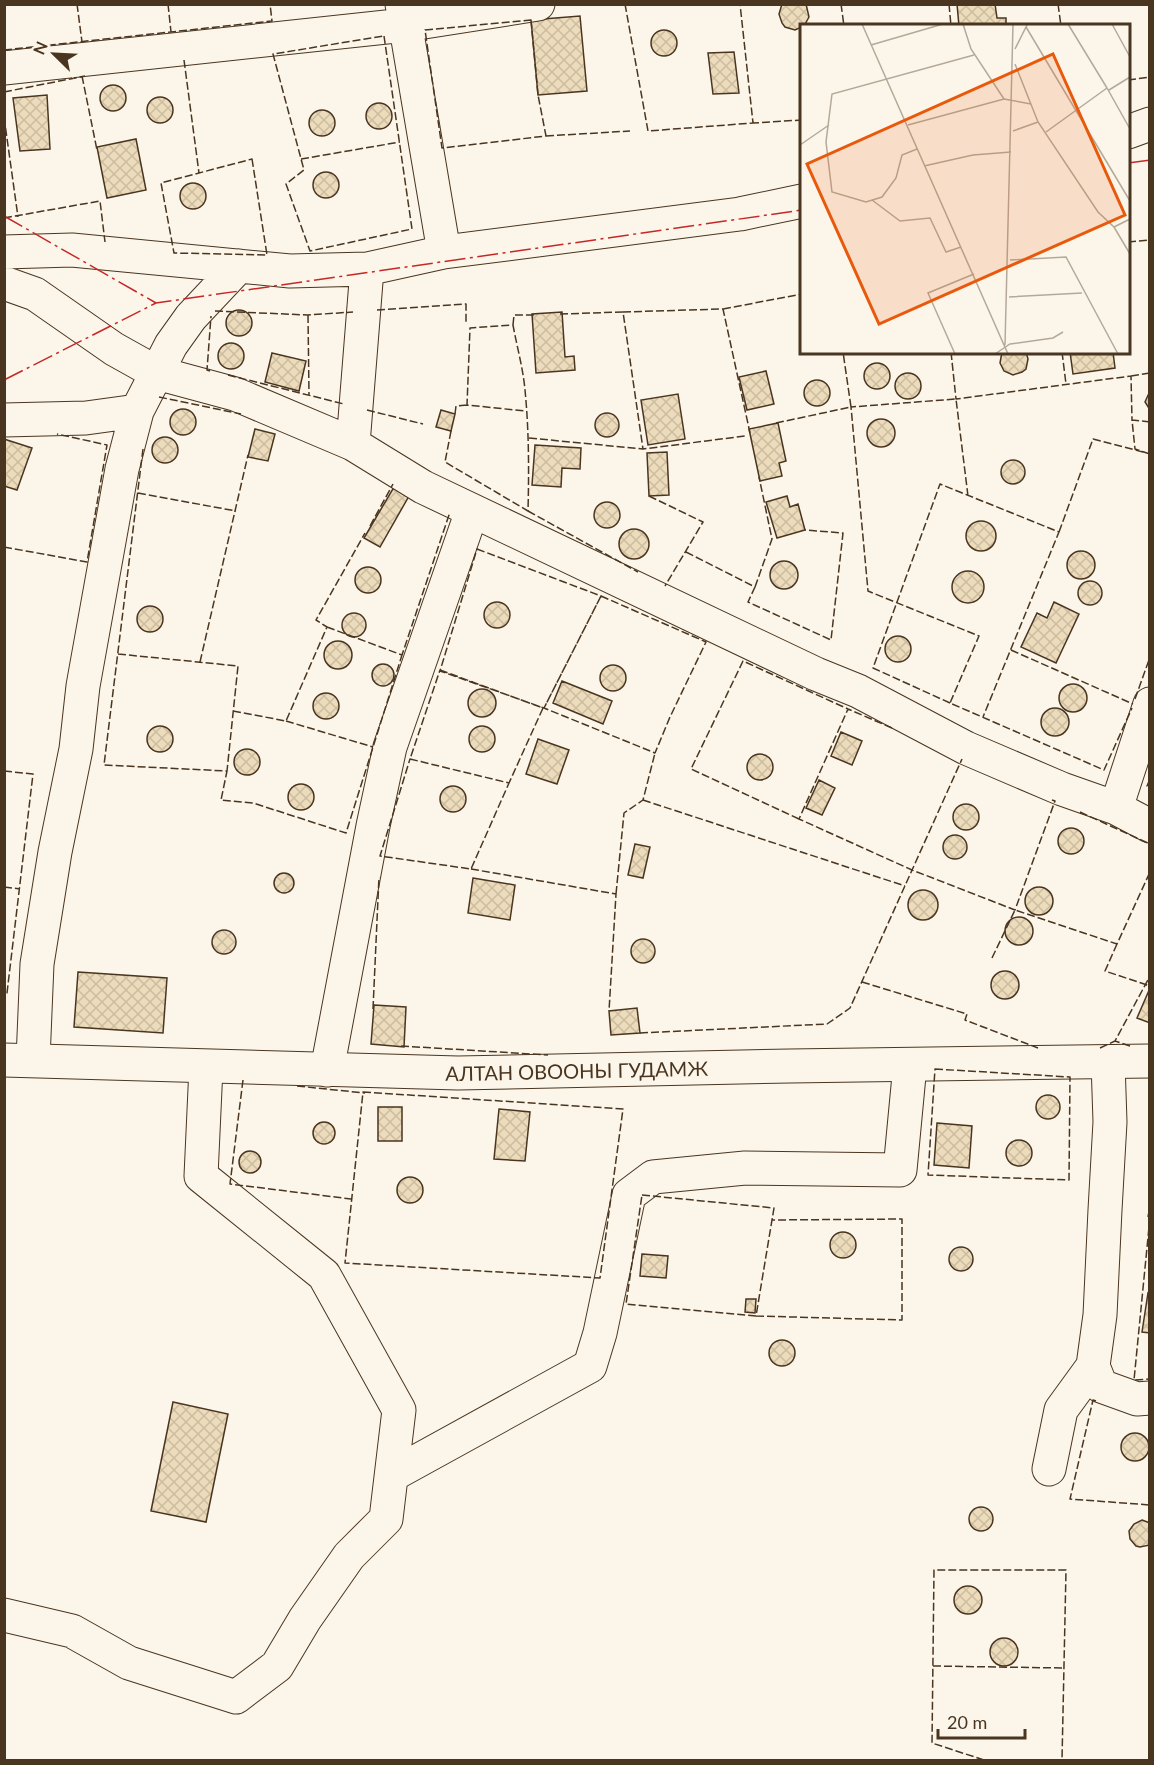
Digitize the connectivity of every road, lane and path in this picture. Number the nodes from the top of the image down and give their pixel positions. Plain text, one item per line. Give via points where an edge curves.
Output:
1 (538, 4) edge
2 (403, 15) edge
3 (4, 68) edge
4 (1149, 124) edge
5 (1130, 131) edge
6 (800, 201) edge
7 (4, 252) edge
8 (444, 252) junction
9 (239, 266) junction
10 (367, 268) junction
11 (4, 283) edge
12 (157, 373) junction
13 (137, 411) junction
14 (4, 420) edge
15 (353, 444) junction
16 (472, 511) junction
17 (1149, 704) edge
18 (1116, 808) junction
19 (1149, 826) edge
20 (19, 1060) edge
21 (1149, 1061) edge
22 (1108, 1062) junction
23 (910, 1065) junction
24 (206, 1067) junction
25 (327, 1070) junction
26 (1093, 1366) junction
27 (1149, 1398) edge
28 (1049, 1469) dead end
29 (392, 1475) junction
30 (4, 1615) edge

1 - 2 street
2 - 3 street
2 - 8 street
4 - 5 street
6 - 8 street via 740,214
7 - 9 street via 72,250
8 - 10 street
9 - 10 street via 290,271
9 - 12 street via 191,317
10 - 15 street
11 - 12 street via 35,294 114,349
12 - 13 street
12 - 15 street via 235,394
13 - 14 street via 86,418
13 - 20 street via 120,480
15 - 16 street via 423,487
16 - 18 street via 858,691 966,748
16 - 25 street via 390,747
17 - 18 street
18 - 19 street
20 - 24 street, АЛТАН ОВООНЫ ГУДАМЖ
21 - 22 street, АЛТАН ОВООНЫ ГУДАМЖ
22 - 23 street, АЛТАН ОВООНЫ ГУДАМЖ
22 - 26 street via 1107,1188
23 - 25 street, АЛТАН ОВООНЫ ГУДАМЖ via 458,1073
23 - 29 street via 900,1170 745,1168 654,1177 629,1195 590,1366
24 - 25 street, АЛТАН ОВООНЫ ГУДАМЖ
24 - 29 street via 201,1176 324,1275 399,1410
26 - 27 street via 1101,1386 1137,1399
26 - 28 street via 1061,1410
29 - 30 street via 386,1520 349,1556 277,1666 236,1696 129,1663 72,1631

